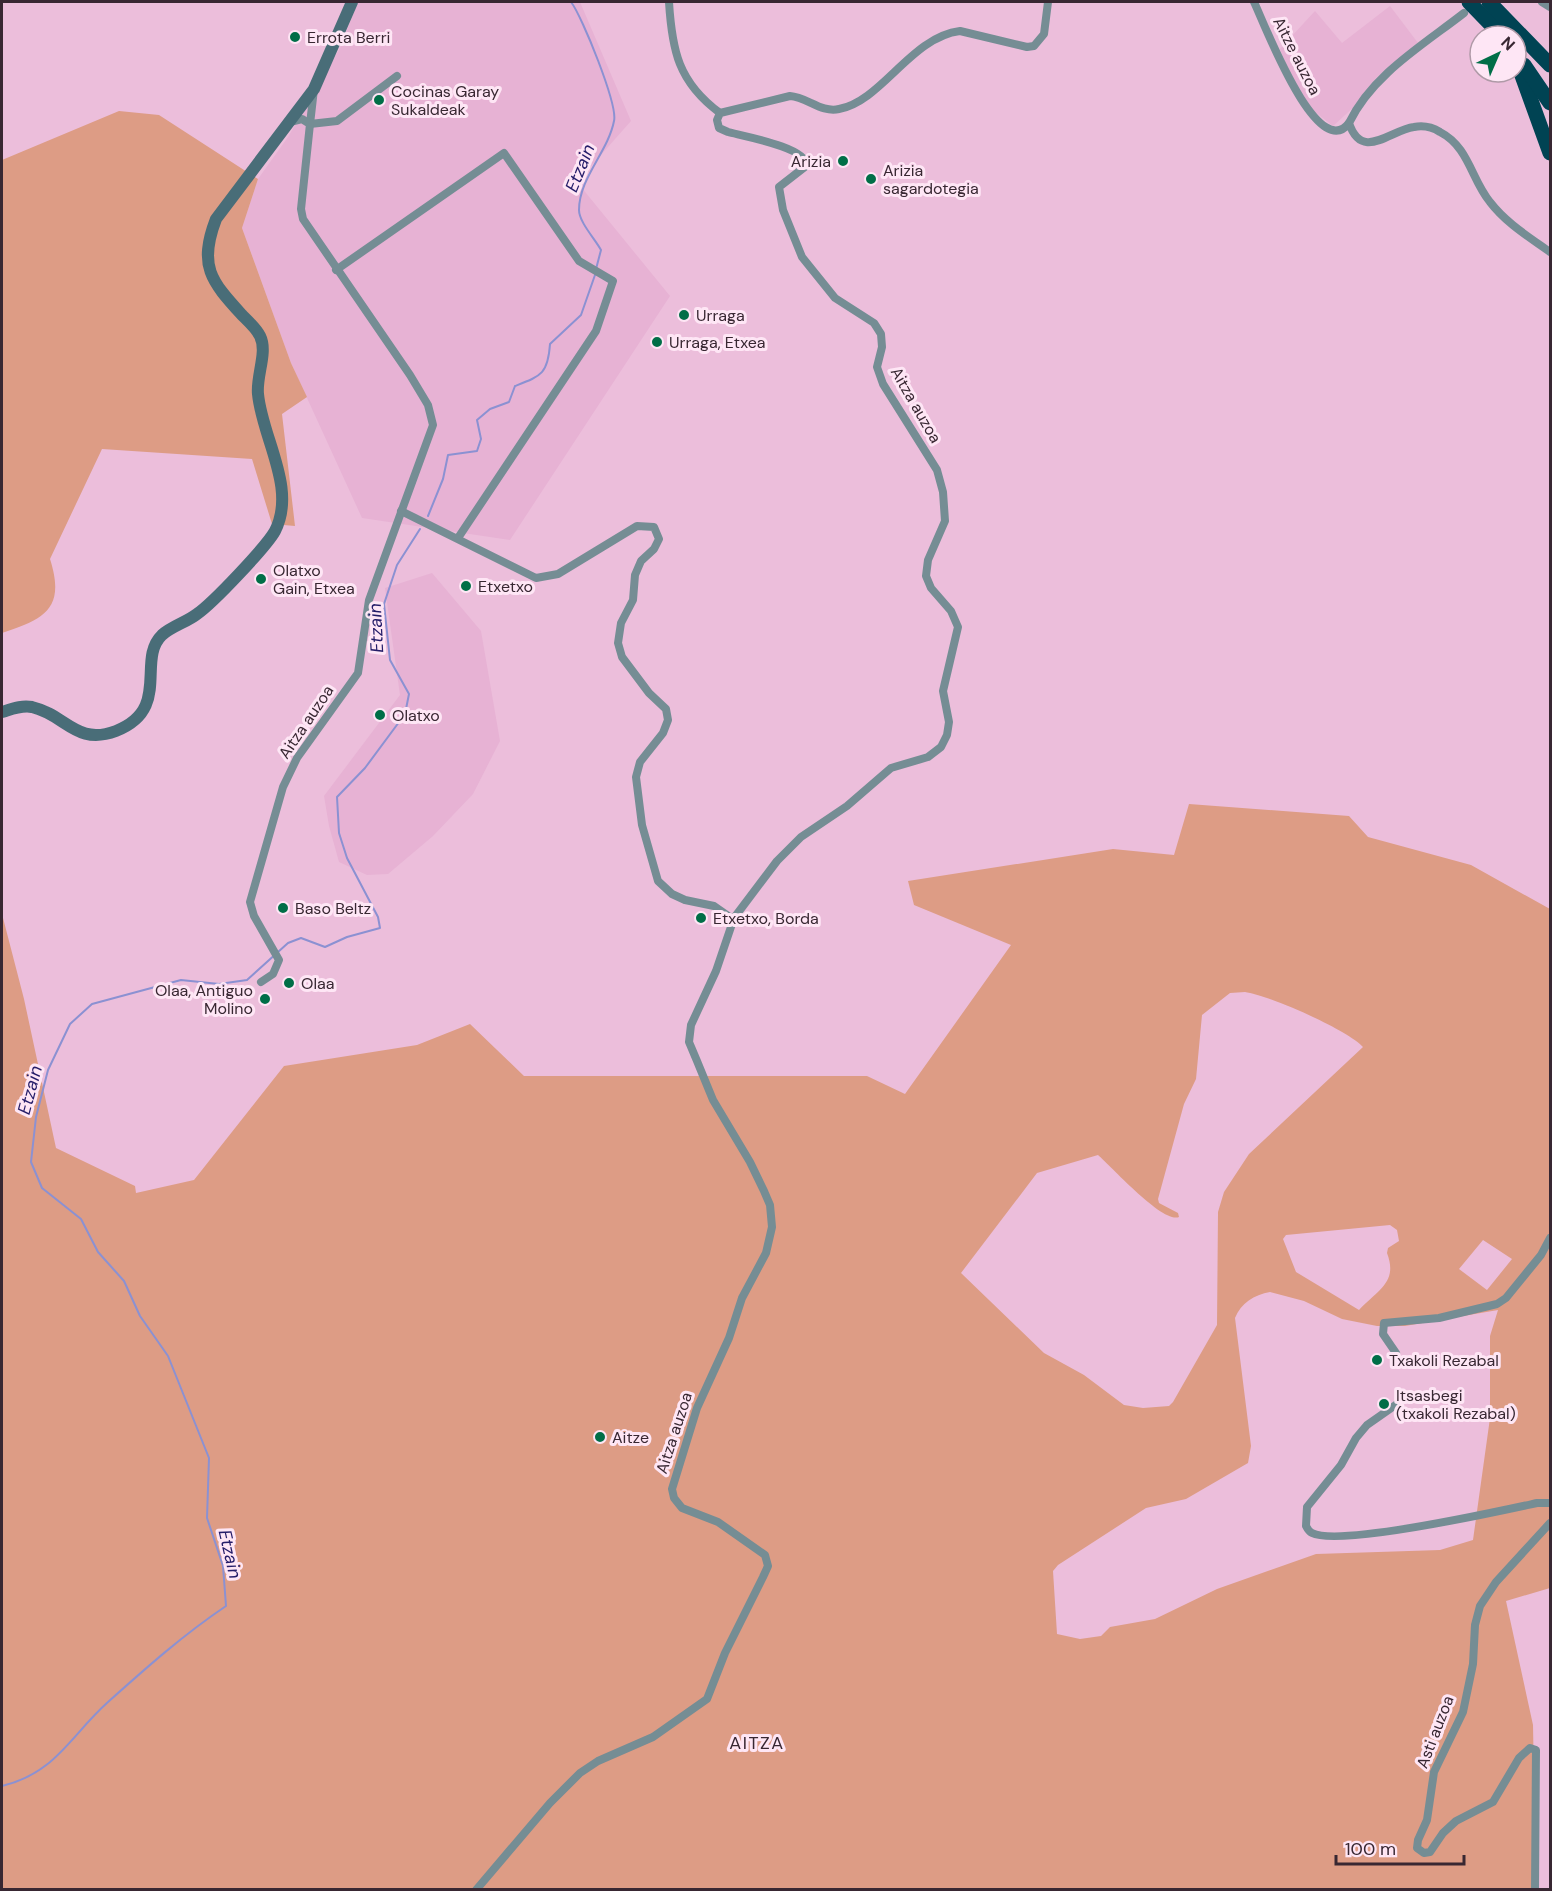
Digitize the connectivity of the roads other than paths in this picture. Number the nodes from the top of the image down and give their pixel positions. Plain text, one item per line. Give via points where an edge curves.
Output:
1 (352, 2) edge
2 (669, 2) edge
3 (1048, 2) edge
4 (1254, 2) edge
5 (1489, 2) edge
6 (1542, 2) edge
7 (1467, 7) edge
8 (1551, 7) edge
9 (1488, 24) edge
10 (1551, 65) edge
11 (1528, 70) edge
12 (397, 76) dead end
13 (1525, 84) edge
14 (314, 89) junction
15 (1551, 103) edge
16 (720, 113) junction
17 (290, 122) junction
18 (1349, 123) junction
19 (310, 124) junction
20 (1551, 153) edge
21 (1551, 252) edge
22 (336, 270) junction
23 (401, 511) junction
24 (458, 538) junction
25 (2, 712) edge
26 (734, 920) junction
27 (261, 982) dead end
28 (1551, 1238) edge
29 (1396, 1353) dead end
30 (1397, 1404) dead end
31 (1551, 1503) edge
32 (1551, 1523) edge
33 (476, 1890) edge
34 (1535, 1890) edge

1 - 14 street
2 - 16 street via 671,37 682,73
3 - 16 street via 1044,34 1034,46 1026,48 960,31 950,32 922,46 848,106 829,110 799,96 790,96
4 - 18 street, Aitze auzoa via 1293,87 1309,112 1322,127 1333,130
5 - 10 highway
6 - 8 street
7 - 9 highway
7 - 18 street via 1378,81
11 - 15 highway
12 - 19 street via 337,121
13 - 20 highway
14 - 17 street
14 - 19 street, Aitza auzoa
16 - 26 street, Aitza auzoa via 719,128 806,159 806,166 779,187 783,210 802,257 835,298 874,323 881,334 878,367 883,384 937,470 943,492 945,521 928,560 926,576 958,627 943,690 949,722 941,747 928,757 891,768 848,806 801,837 777,861
17 - 19 street via 302,119
17 - 25 street via 216,219 208,239 207,265 215,286 254,328 262,345 258,396 283,502 275,531 204,609 157,641 148,700 130,723 104,734 86,735 32,707
18 - 21 street via 1353,135 1369,142 1412,127 1426,126 1447,135 1466,156 1477,182 1498,212
19 - 22 street, Aitza auzoa via 301,209 303,219
22 - 23 street, Aitza auzoa via 428,405 433,425
22 - 24 street via 504,153 579,261 614,281 596,331
23 - 24 street
23 - 27 street, Aitza auzoa via 369,600 358,673 297,758 283,787 250,902 279,959 273,974
24 - 26 street via 536,578 558,574 637,526 654,527 659,539 635,575 633,600 621,623 618,643 622,657 666,709 668,720 663,733 640,762 636,777 642,825 658,881 672,894 714,906
26 - 33 street, Aitza auzoa via 716,972 691,1025 689,1042 713,1100 767,1198 772,1227 766,1253 742,1298 729,1338 697,1408 672,1489 682,1508 738,1534 765,1555 768,1566 707,1699 653,1737 580,1773
28 - 29 street via 1506,1298 1497,1304 1439,1318 1384,1323 1383,1334
30 - 31 street via 1367,1425 1307,1507 1306,1526 1311,1533 1324,1536 1395,1531
32 - 34 street, Asti auzoa via 1510,1565 1480,1606 1463,1712 1434,1772 1427,1820 1418,1840 1418,1848 1430,1852 1456,1821 1493,1802 1519,1758 1530,1748 1536,1750

